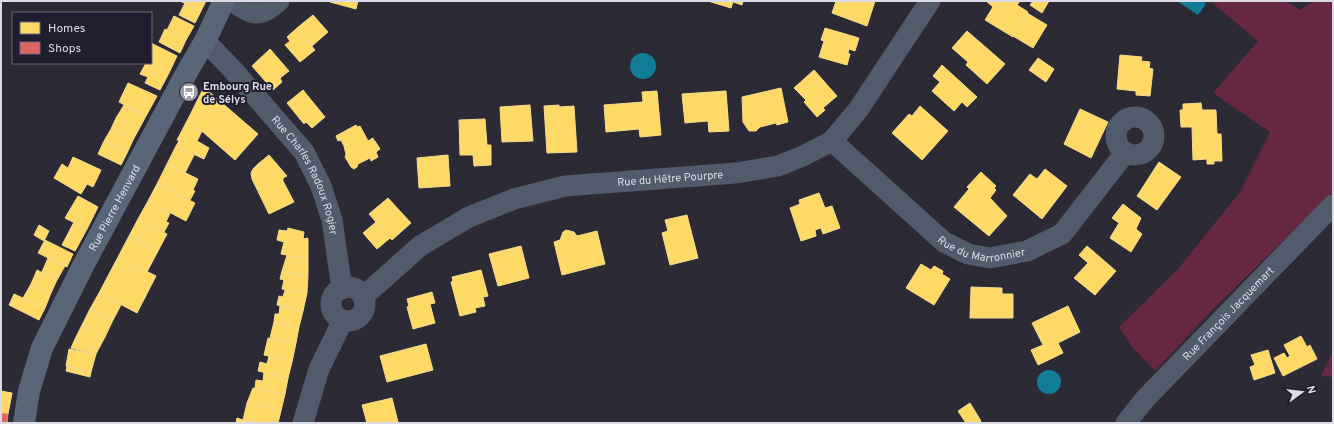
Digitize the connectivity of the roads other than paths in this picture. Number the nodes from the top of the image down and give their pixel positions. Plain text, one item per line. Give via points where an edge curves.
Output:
1 (224, 1) edge
2 (232, 1) edge
3 (279, 1) edge
4 (930, 1) edge
5 (205, 41) junction
6 (832, 141) junction
7 (1125, 153) dead end
8 (1333, 205) edge
9 (342, 289) junction
10 (363, 297) junction
11 (343, 320) junction
12 (24, 423) edge
13 (303, 423) edge
14 (1126, 423) edge

1 - 5 main road, Rue Pierre Henvard
2 - 3 street via 249,13 258,14 272,8
4 - 6 street, Rue du Hêtre Pourpre via 858,110
5 - 9 street, Rue Charles Radoux Rogier via 304,152 332,220
5 - 12 main road, Rue Pierre Henvard via 83,266 42,348 29,391
6 - 7 street, Rue du Marronnier via 944,242 968,254 990,258 1027,251 1062,234
6 - 10 street, Rue du Hêtre Pourpre via 778,166 736,173 565,186 514,199 469,218 420,246
8 - 14 street, Rue François Jacquemart via 1145,399
9 - 10 street via 354,289
9 - 11 street via 334,296 332,308
10 - 11 street via 365,303 361,315 356,320
11 - 13 street via 319,369

